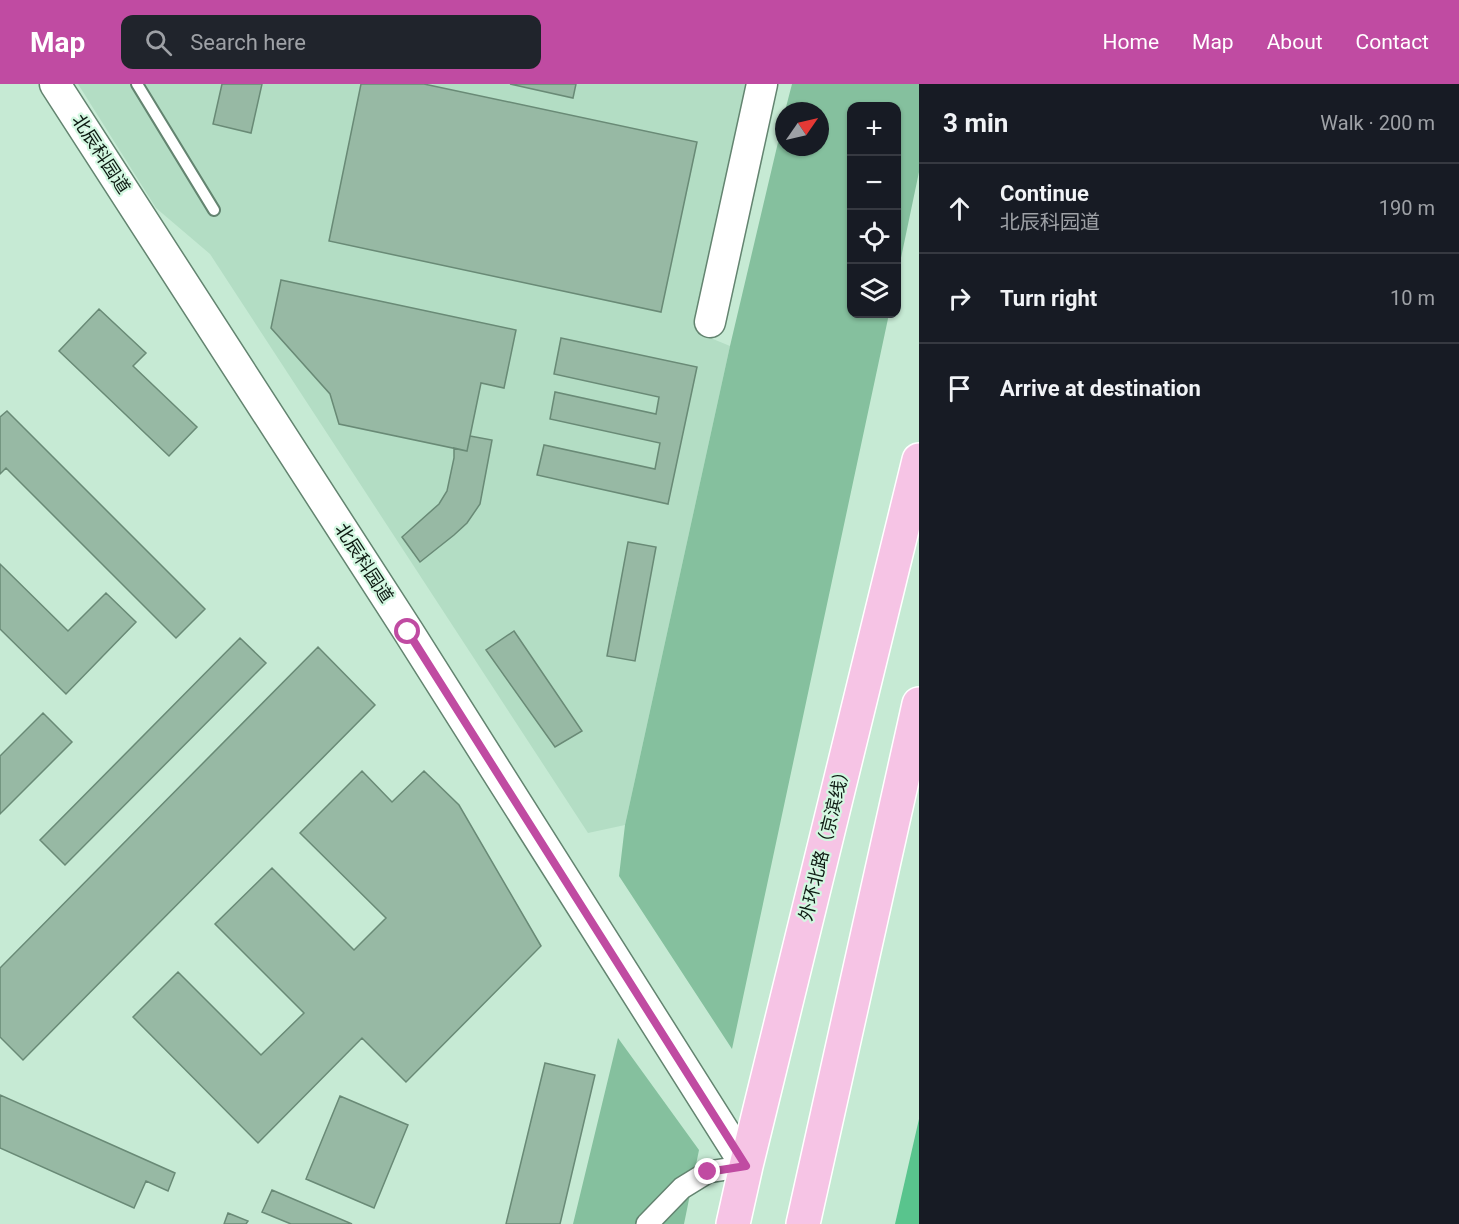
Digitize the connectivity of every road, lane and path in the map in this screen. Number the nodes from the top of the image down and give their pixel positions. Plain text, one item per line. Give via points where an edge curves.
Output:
1 (55, 84) edge
2 (137, 84) edge
3 (762, 84) edge
4 (214, 210) dead end
5 (710, 322) dead end
6 (919, 460) edge
7 (919, 704) edge
8 (746, 1166) junction
9 (647, 1224) edge
10 (733, 1224) edge
11 (803, 1224) edge

1 - 8 street, 北辰科园道
2 - 4 lane
3 - 5 street
6 - 8 highway, 外环北路（京滨线）
7 - 11 highway
8 - 9 street via 708,1172 682,1188
8 - 10 highway, 外环北路（京滨线）

